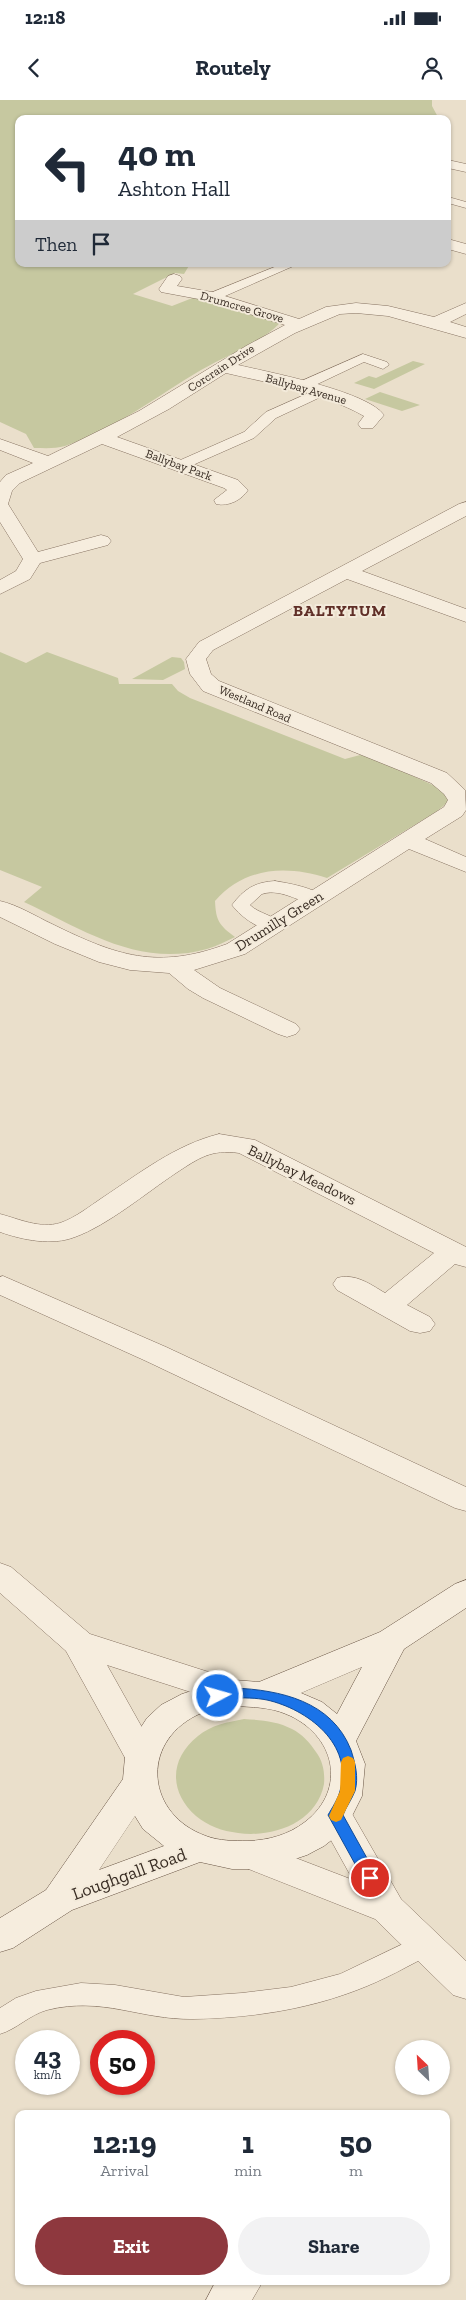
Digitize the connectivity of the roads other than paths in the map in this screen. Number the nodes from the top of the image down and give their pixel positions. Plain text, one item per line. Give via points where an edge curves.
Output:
1 (451, 165) edge
2 (466, 168) edge
3 (452, 201) dead end
4 (466, 205) edge
5 (451, 245) edge
6 (466, 250) edge
7 (285, 267) edge
8 (174, 280) dead end
9 (212, 297) junction
10 (466, 308) edge
11 (435, 323) junction
12 (299, 324) junction
13 (466, 333) edge
14 (383, 365) dead end
15 (224, 367) junction
16 (302, 386) junction
17 (320, 392) junction
18 (367, 424) dead end
19 (101, 438) junction
20 (0, 444) edge
21 (49, 462) junction
22 (181, 465) junction
23 (223, 500) dead end
24 (0, 502) edge
25 (0, 507) edge
26 (466, 508) edge
27 (101, 541) dead end
28 (33, 559) junction
29 (347, 572) junction
30 (0, 588) edge
31 (466, 616) edge
32 (460, 788) edge
33 (407, 840) junction
34 (466, 865) edge
35 (315, 898) junction
36 (0, 908) edge
37 (273, 926) junction
38 (176, 966) junction
39 (287, 1029) dead end
40 (0, 1223) edge
41 (460, 1255) edge
42 (347, 1284) dead end
43 (3, 1285) dead end
44 (388, 1306) junction
45 (420, 1324) dead end
46 (466, 1500) edge
47 (0, 1575) edge
48 (466, 1592) edge
49 (392, 1641) junction
50 (78, 1643) junction
51 (250, 1694) junction
52 (340, 1740) junction
53 (140, 1770) junction
54 (335, 1815) junction
55 (200, 1848) junction
56 (254, 1856) junction
57 (59, 1900) junction
58 (388, 1909) junction
59 (0, 1938) edge
60 (426, 1944) junction
61 (466, 1984) edge
62 (0, 2023) edge
63 (239, 2285) edge
64 (226, 2300) edge

1 - 2 street
3 - 4 lane
5 - 6 street
7 - 9 lane
8 - 9 street, Drumcree Grove via 167,289
9 - 12 street, Drumcree Grove
10 - 11 street
11 - 12 street, Corcrain Drive via 399,312 369,308 340,309
11 - 13 street, Corcrain Drive
12 - 15 street, Corcrain Drive via 262,342
14 - 16 lane via 363,358
15 - 16 street, Ballybay Avenue
15 - 19 street, Corcrain Drive via 162,406
16 - 17 street, Ballybay Avenue
17 - 18 street, Ballybay Avenue via 356,404 374,415
17 - 22 lane via 271,414 249,434
19 - 21 street, Corcrain Drive
19 - 22 street, Ballybay Park
20 - 21 street
21 - 24 street, Corcrain Drive via 13,479 3,490
22 - 23 street, Ballybay Park via 239,490
25 - 28 street
26 - 29 street, Westland Road
27 - 28 street
28 - 30 street via 23,575
29 - 31 street
29 - 32 street, Westland Road via 206,646 196,659 196,668 211,686
32 - 33 street, Westland Road via 454,811
33 - 34 street
33 - 35 street, Drumilly Green
35 - 37 street, Drumilly Green
35 - 37 lane via 287,887 266,886 246,896 241,905 250,915
36 - 38 street, Drumilly Green via 95,953 139,964
37 - 38 street, Drumilly Green via 236,949 207,960
38 - 39 street via 196,984
40 - 41 street, Ballybay Meadows via 44,1233 66,1231 187,1154 219,1142 246,1146
41 - 44 street
42 - 44 street
43 - 46 street
44 - 45 street
47 - 50 street
48 - 49 street
49 - 51 street
49 - 52 street
50 - 51 street
50 - 53 street
51 - 52 street via 295,1703 322,1719
51 - 53 street, Loughgall Road via 202,1700 175,1713 153,1732
52 - 54 street via 349,1765 348,1791
53 - 55 street via 149,1810 170,1832
53 - 57 street, Loughgall Road
54 - 56 street via 314,1835 286,1850
54 - 58 street
55 - 56 street via 226,1855
55 - 57 street, Loughgall Road
56 - 58 street
57 - 59 street, Loughgall Road
58 - 60 street
60 - 61 street
60 - 62 lane via 353,1980 321,1991 275,2000 192,2008 161,2007 114,1996 87,1994 41,2001 24,2007
63 - 64 street

